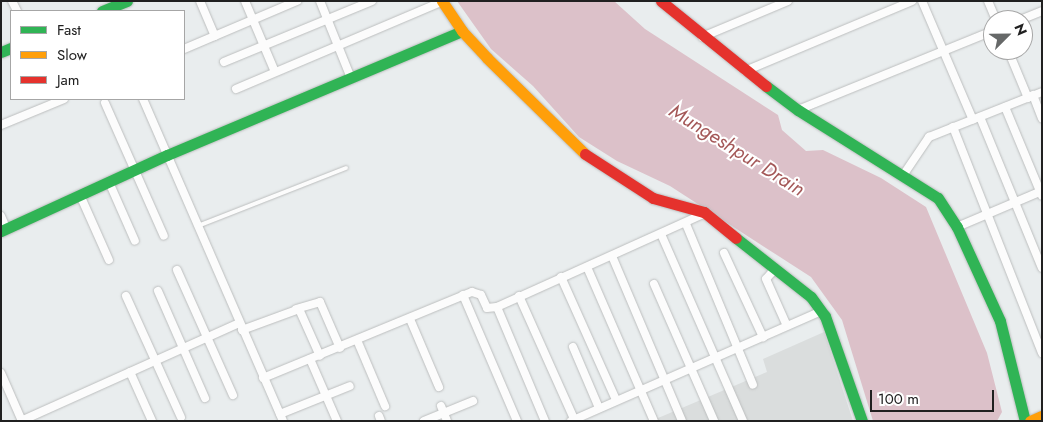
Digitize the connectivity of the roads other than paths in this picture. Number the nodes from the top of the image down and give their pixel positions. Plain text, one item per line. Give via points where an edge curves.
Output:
1 (200, 1) edge
2 (246, 1) edge
3 (296, 1) edge
4 (320, 1) edge
5 (372, 1) edge
6 (442, 1) edge
7 (661, 1) edge
8 (788, 1) edge
9 (912, 1) edge
10 (922, 1) edge
11 (124, 4) edge
12 (105, 10) edge
13 (253, 20) junction
14 (328, 20) junction
15 (462, 31) junction
16 (983, 35) edge
17 (215, 36) junction
18 (702, 37) junction
19 (264, 46) junction
20 (338, 46) junction
21 (185, 49) edge
22 (943, 51) junction
23 (1013, 60) edge
24 (224, 62) dead end
25 (745, 71) junction
26 (275, 72) junction
27 (351, 78) junction
28 (236, 89) dead end
29 (1042, 92) edge
30 (1030, 96) junction
31 (143, 100) edge
32 (53, 101) edge
33 (105, 104) dead end
34 (1005, 107) junction
35 (798, 110) junction
36 (976, 118) junction
37 (1042, 118) edge
38 (1, 125) edge
39 (953, 127) junction
40 (168, 155) junction
41 (346, 168) dead end
42 (134, 170) junction
43 (904, 174) junction
44 (108, 182) junction
45 (1041, 193) edge
46 (80, 195) junction
47 (1015, 202) junction
48 (705, 213) junction
49 (988, 214) junction
50 (1, 216) edge
51 (686, 224) junction
52 (196, 227) junction
53 (957, 227) junction
54 (4, 229) edge
55 (661, 234) junction
56 (164, 236) dead end
57 (135, 242) dead end
58 (724, 253) dead end
59 (612, 256) junction
60 (109, 260) dead end
61 (587, 267) junction
62 (1042, 268) edge
63 (775, 269) junction
64 (177, 270) dead end
65 (561, 277) junction
66 (654, 284) dead end
67 (158, 291) dead end
68 (463, 295) junction
69 (126, 296) dead end
70 (520, 296) junction
71 (497, 307) junction
72 (296, 309) junction
73 (821, 311) junction
74 (410, 319) junction
75 (241, 326) junction
76 (786, 326) junction
77 (208, 337) junction
78 (763, 337) junction
79 (357, 340) junction
80 (572, 347) dead end
81 (183, 348) junction
82 (340, 348) junction
83 (738, 348) junction
84 (1042, 353) edge
85 (320, 356) junction
86 (155, 360) junction
87 (310, 360) junction
88 (714, 360) junction
89 (691, 370) junction
90 (130, 372) junction
91 (1, 373) edge
92 (263, 378) junction
93 (664, 381) junction
94 (753, 385) dead end
95 (350, 386) dead end
96 (439, 387) dead end
97 (641, 390) junction
98 (233, 395) dead end
99 (326, 396) junction
100 (205, 398) dead end
101 (616, 400) junction
102 (473, 401) dead end
103 (385, 406) dead end
104 (599, 408) junction
105 (444, 413) edge
106 (589, 413) junction
107 (1042, 416) edge
108 (181, 417) dead end
109 (282, 418) edge
110 (573, 420) edge
111 (22, 421) edge
112 (152, 421) edge
113 (337, 421) edge
114 (424, 421) edge
115 (517, 421) edge
116 (545, 421) edge
117 (592, 421) edge
118 (654, 421) edge
119 (682, 421) edge
120 (714, 421) edge
121 (743, 421) edge
122 (862, 421) edge
123 (1025, 421) edge
124 (1030, 421) edge

1 - 17 street
2 - 13 street
3 - 13 street
4 - 14 street
5 - 14 street
6 - 15 street
6 - 20 street
7 - 18 street
8 - 18 street
9 - 25 street
10 - 22 street
11 - 12 street
13 - 17 street
13 - 19 street
14 - 19 street
14 - 20 street
15 - 27 street
15 - 48 street via 582,152 653,198
16 - 22 street
17 - 21 street
18 - 25 street
19 - 24 street
19 - 26 street
20 - 26 street
20 - 27 street
22 - 35 street
22 - 36 street
23 - 30 street
25 - 35 street
26 - 28 street
27 - 40 street
29 - 30 street
30 - 34 street
30 - 37 street
31 - 40 street
32 - 38 street
33 - 42 street
34 - 36 street
34 - 45 street
35 - 43 street
36 - 39 street
36 - 47 street
39 - 43 street via 925,140
39 - 49 street
40 - 42 street
40 - 52 street
41 - 52 lane
42 - 44 street
42 - 56 street
43 - 53 street via 935,194
44 - 46 street
44 - 57 street
45 - 47 street
46 - 54 street
46 - 60 street
47 - 49 street
47 - 62 street
48 - 51 street
48 - 63 street
49 - 53 street
49 - 84 street
50 - 54 street
51 - 55 street
51 - 83 street
52 - 75 street
53 - 123 street via 1003,329
55 - 59 street
55 - 88 street
58 - 78 street
59 - 61 street
59 - 93 street
61 - 65 street
61 - 97 street
63 - 73 street via 807,293
63 - 76 street via 766,279
64 - 77 street
65 - 70 street
65 - 101 street
66 - 89 street
67 - 81 street
68 - 71 street via 477,292 487,308
68 - 74 street
68 - 115 street
69 - 86 street
70 - 71 street
70 - 110 street
71 - 116 street
72 - 75 street
72 - 82 street via 320,302
72 - 85 street via 303,314
73 - 76 street
73 - 122 street
74 - 79 street
74 - 96 street
75 - 77 street
75 - 92 street
76 - 78 street
77 - 81 street
77 - 98 street
78 - 83 street
79 - 82 street
79 - 103 street
80 - 104 street
81 - 86 street
81 - 100 street
82 - 85 street
83 - 88 street
83 - 94 street
85 - 87 street
86 - 90 street
86 - 108 street
87 - 92 street
87 - 99 street
88 - 89 street
88 - 121 street
89 - 93 street
89 - 120 street
90 - 111 street
90 - 112 street
91 - 111 street
92 - 109 street
93 - 97 street
93 - 119 street
95 - 99 street
97 - 101 street
97 - 118 street
99 - 109 street
99 - 113 street
101 - 104 street
102 - 105 street
104 - 106 street
105 - 114 street
106 - 110 street
106 - 117 street
107 - 124 street

